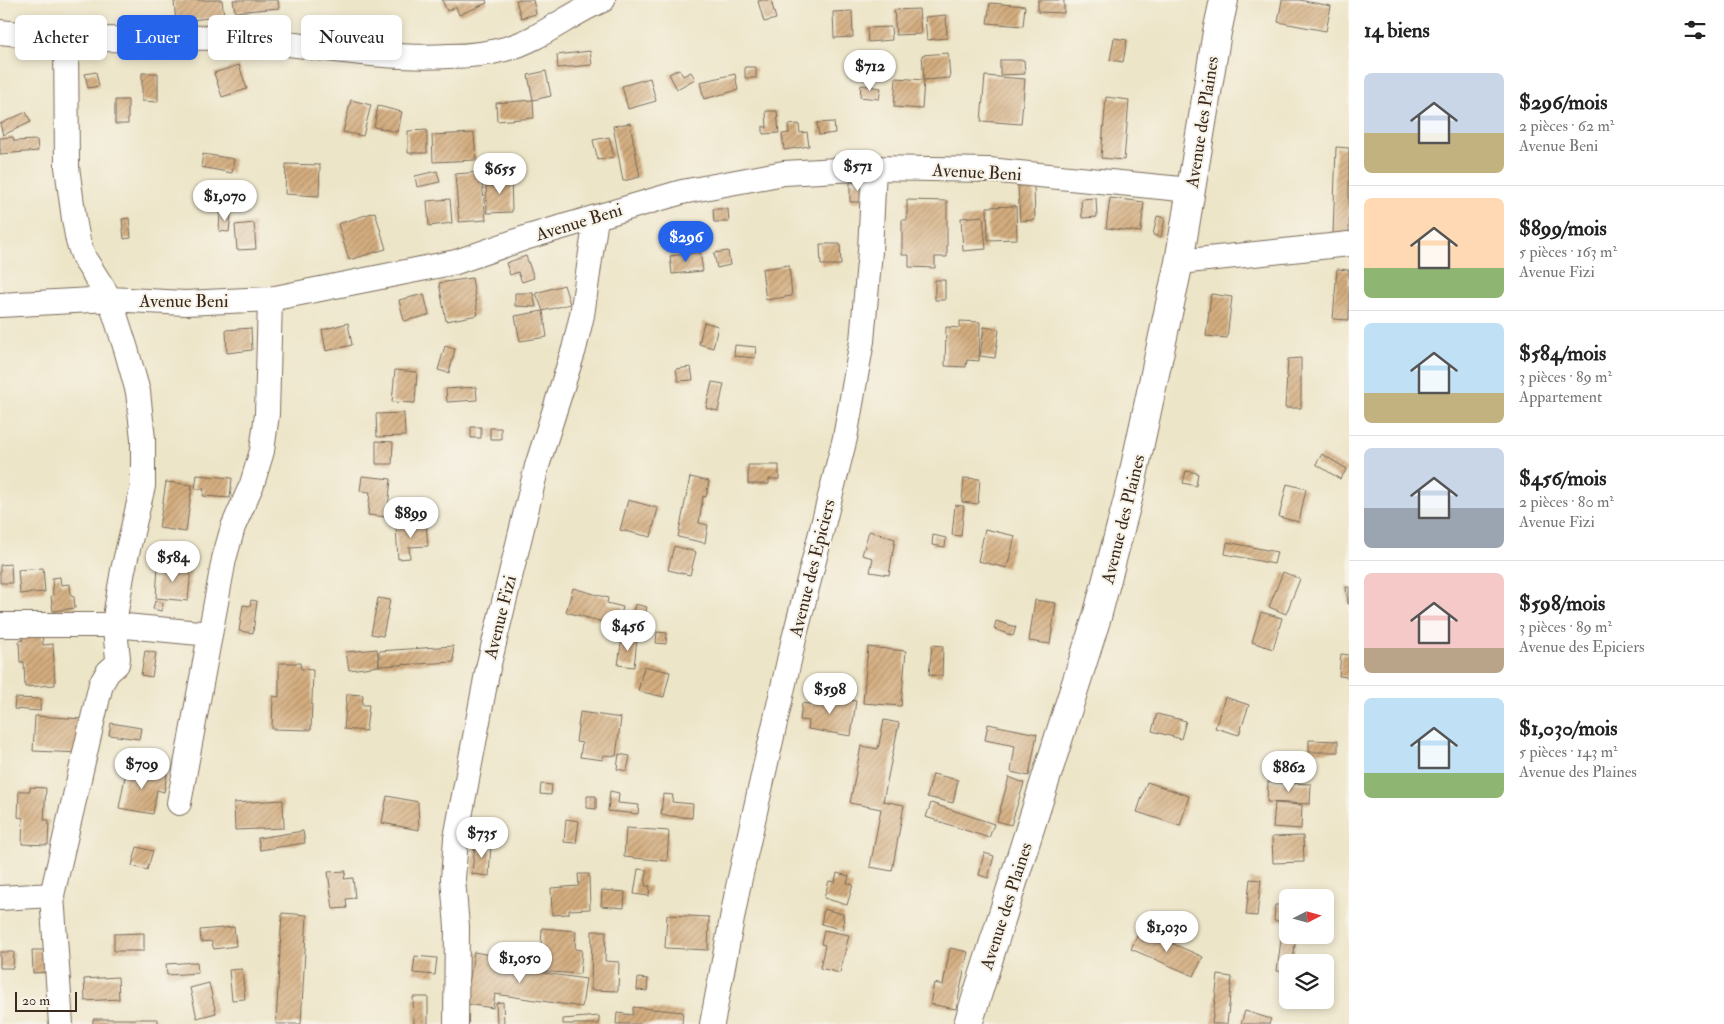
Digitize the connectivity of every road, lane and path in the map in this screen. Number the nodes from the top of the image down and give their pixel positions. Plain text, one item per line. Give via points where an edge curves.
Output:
1 (603, 0) edge
2 (1224, 0) edge
3 (0, 32) edge
4 (15, 33) edge
5 (107, 38) edge
6 (66, 60) edge
7 (874, 168) junction
8 (1191, 190) junction
9 (596, 218) junction
10 (1349, 244) edge
11 (1179, 262) junction
12 (270, 298) junction
13 (110, 299) junction
14 (0, 305) edge
15 (0, 625) edge
16 (115, 625) junction
17 (210, 634) junction
18 (179, 803) dead end
19 (52, 895) junction
20 (0, 898) edge
21 (61, 1024) edge
22 (456, 1024) edge
23 (712, 1024) edge
24 (968, 1024) edge

1 - 5 street via 513,47 467,56 380,55 210,37
2 - 8 street, Avenue des Plaines
3 - 4 street
6 - 13 street via 67,167 78,241 84,258
7 - 8 street, Avenue Beni via 989,170
7 - 9 street, Avenue Beni via 784,173 682,192
7 - 23 street, Avenue des Epiciers via 862,341 845,438 793,643 738,887
8 - 11 street, Avenue des Plaines
9 - 12 street, Avenue Beni via 456,262
9 - 22 street, Avenue Fizi via 582,315 537,466 488,668 456,838 453,879
10 - 11 street
11 - 24 street, Avenue des Plaines via 1147,415 1104,594
12 - 13 street, Avenue Beni via 185,303
12 - 17 street via 268,414 262,451 233,527
13 - 14 street, Avenue Beni
13 - 16 street via 134,372 144,453 142,486 123,570
15 - 16 street
16 - 17 street
16 - 19 street via 117,664 101,684
17 - 18 street
19 - 20 street
19 - 21 street

